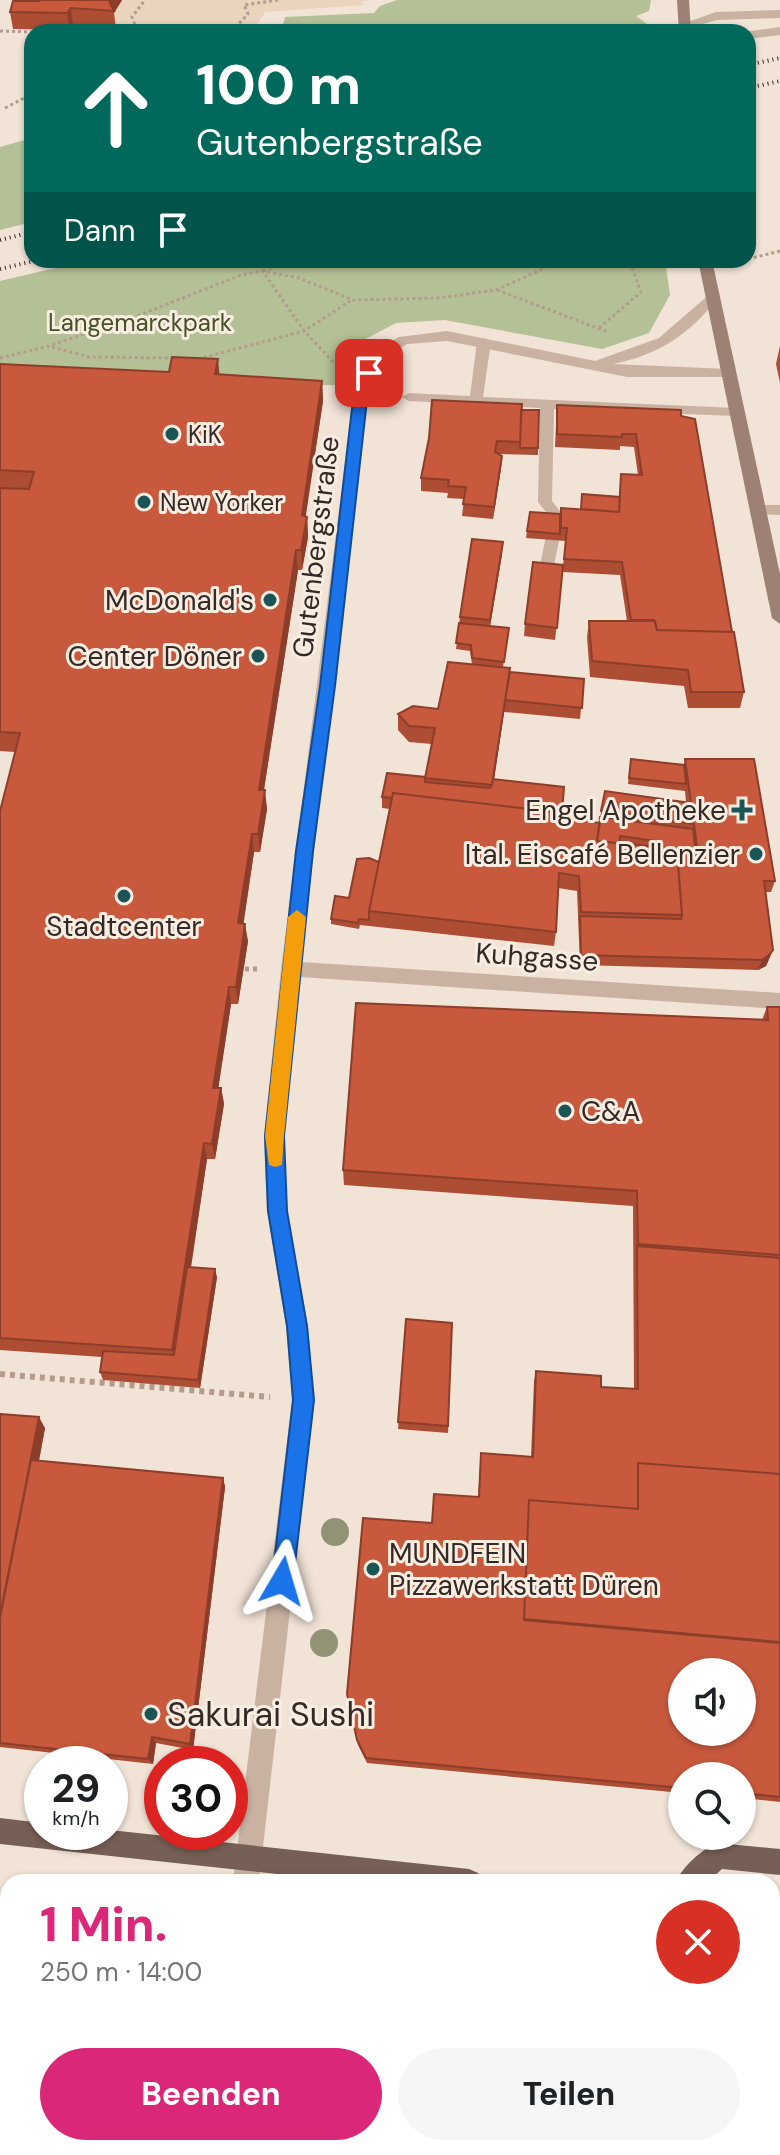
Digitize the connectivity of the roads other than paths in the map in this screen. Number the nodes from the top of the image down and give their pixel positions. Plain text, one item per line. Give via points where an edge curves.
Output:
1 (683, 0) edge
2 (780, 14) edge
3 (685, 24) edge
4 (695, 24) edge
5 (780, 31) edge
6 (756, 34) edge
7 (707, 268) edge
8 (712, 296) junction
9 (484, 342) junction
10 (594, 364) junction
11 (728, 374) junction
12 (409, 397) dead end
13 (476, 401) junction
14 (547, 404) junction
15 (736, 412) junction
16 (761, 510) junction
17 (780, 510) edge
18 (546, 570) edge
19 (780, 618) edge
20 (291, 969) junction
21 (780, 1001) edge
22 (0, 1831) edge
23 (780, 1862) edge
24 (248, 1871) edge
25 (308, 1874) edge
26 (698, 1874) edge

1 - 3 street
2 - 4 street via 716,16
5 - 6 street
7 - 8 street
8 - 10 street, Gutenbergstraße via 680,333 661,346
8 - 11 street
9 - 10 street, Gutenbergstraße
9 - 13 lane
9 - 20 street, Gutenbergstraße via 447,336 404,340 376,356 361,391
10 - 11 street, Gutenbergstraße via 627,372
11 - 15 street
12 - 13 lane
13 - 14 lane
14 - 15 lane
14 - 18 lane via 545,502 557,516
15 - 16 street
16 - 17 street
16 - 19 street
20 - 21 street, Kuhgasse
20 - 24 street, Gutenbergstraße via 274,1136 277,1211 297,1326 303,1400
22 - 24 main road
23 - 26 main road via 717,1856
24 - 25 main road

